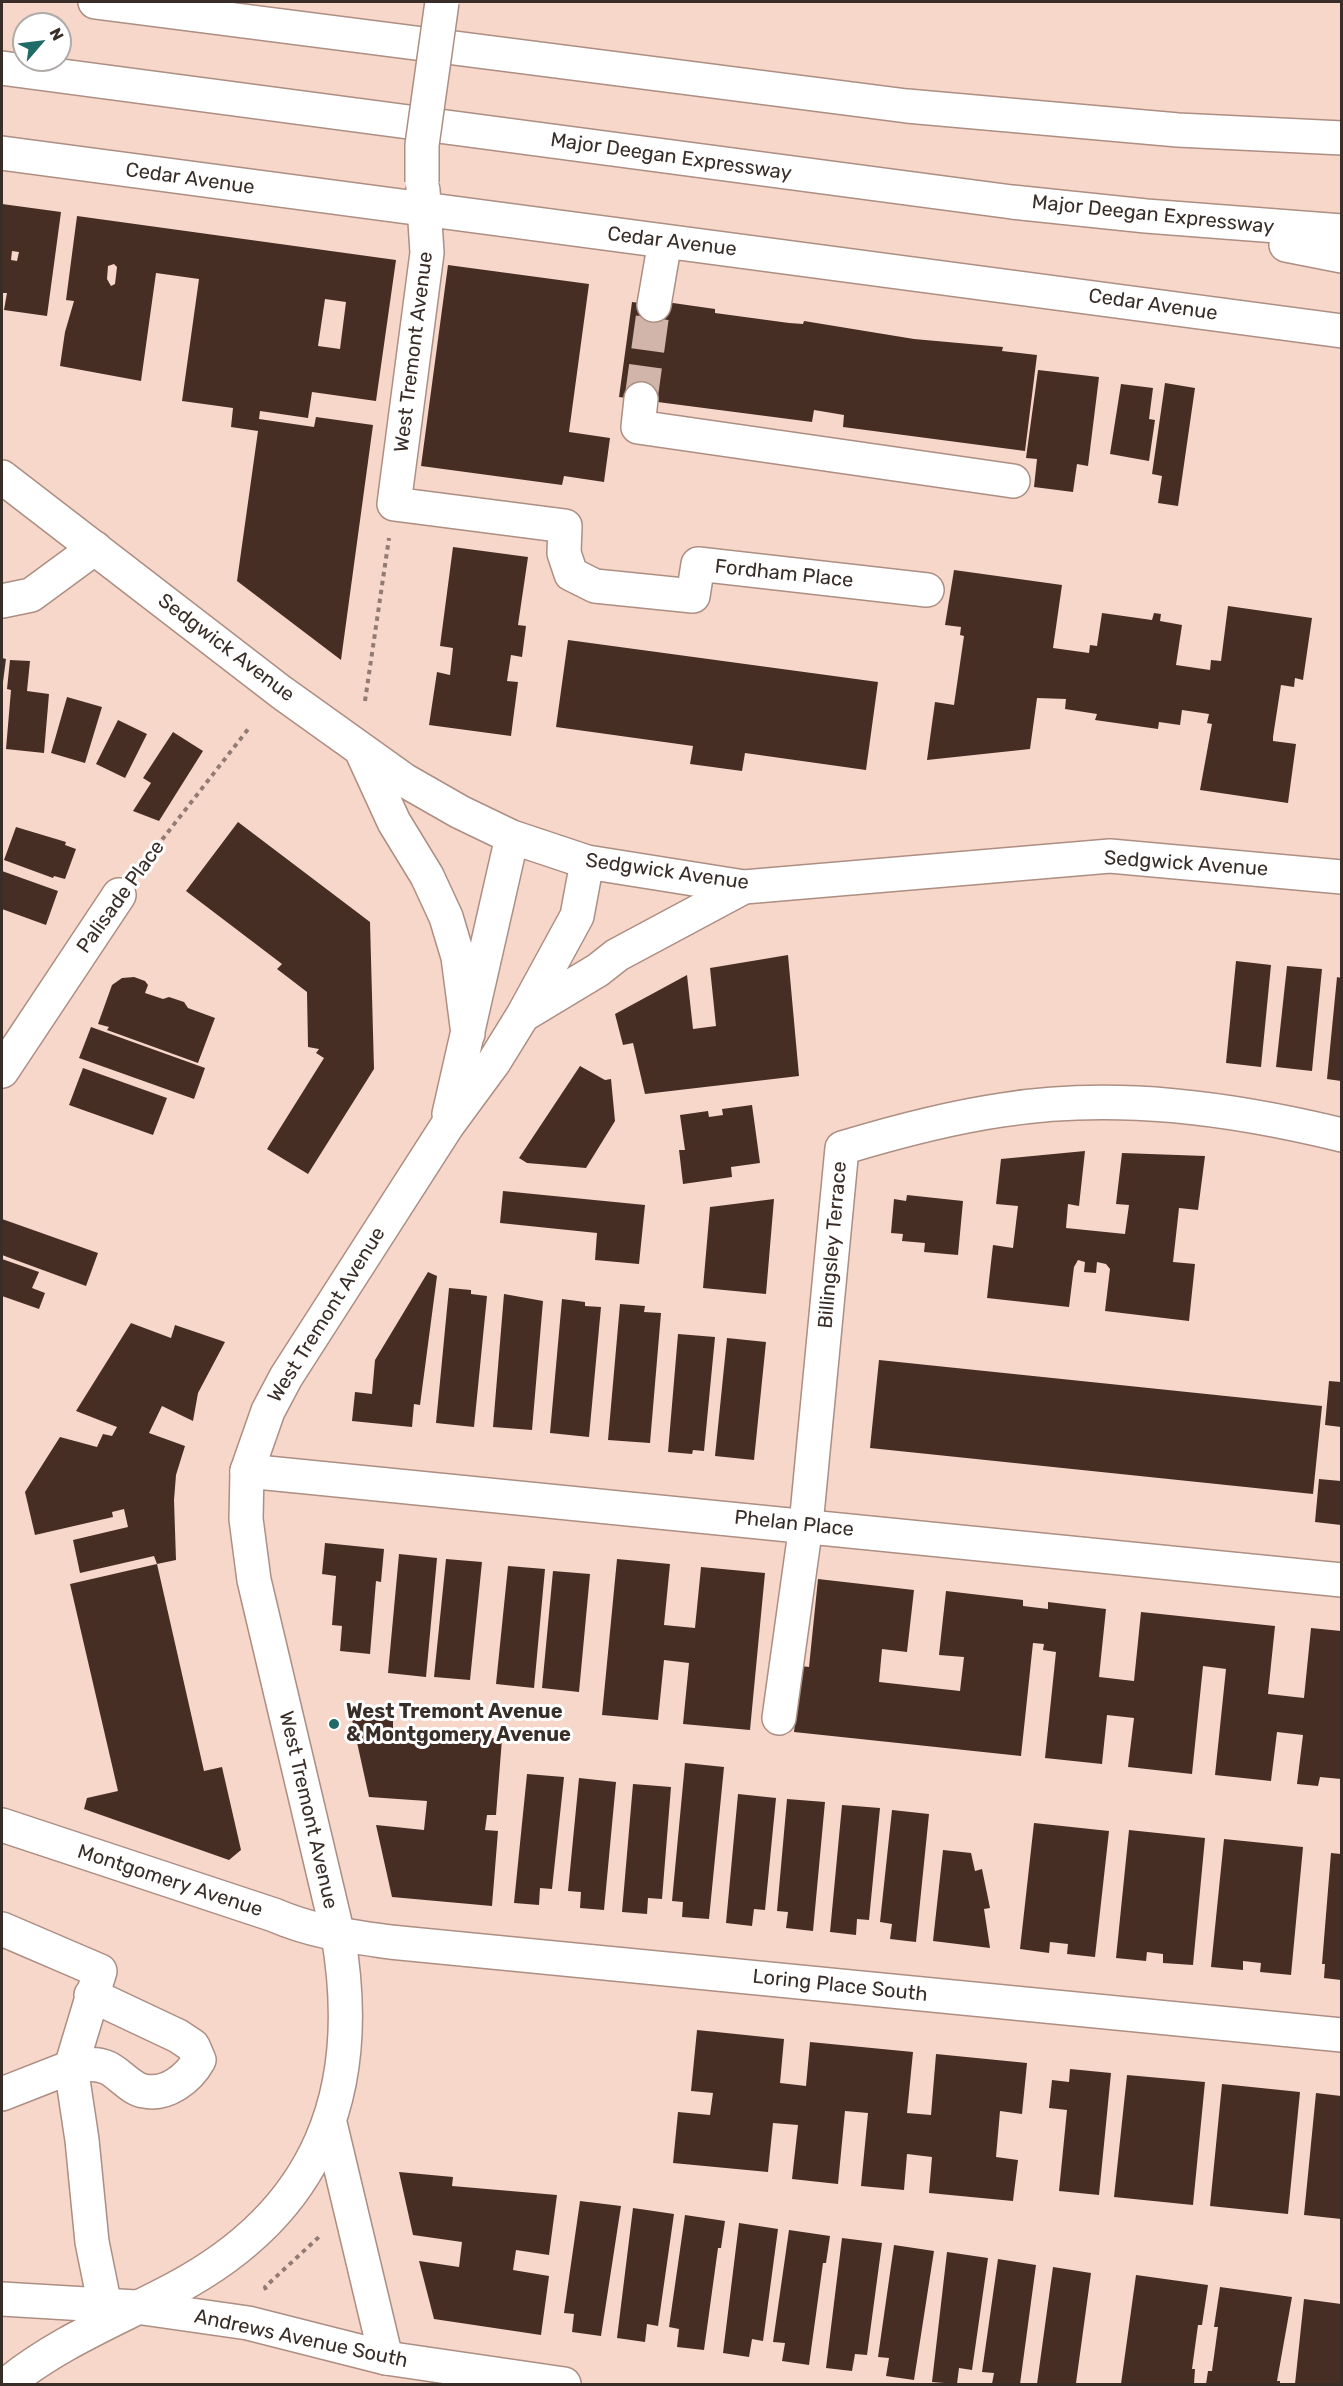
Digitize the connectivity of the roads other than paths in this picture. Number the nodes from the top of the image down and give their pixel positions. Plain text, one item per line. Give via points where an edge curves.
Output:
1 (95, 2) edge
2 (442, 2) edge
3 (2, 68) edge
4 (1341, 138) edge
5 (2, 153) edge
6 (424, 196) junction
7 (1146, 216) junction
8 (1341, 231) edge
9 (665, 241) junction
10 (1341, 256) edge
11 (654, 305) tunnel mouth
12 (1341, 331) edge
13 (641, 399) tunnel mouth
14 (2, 477) edge
15 (1012, 482) dead end
16 (394, 504) joint
17 (95, 548) junction
18 (927, 590) dead end
19 (2, 601) edge
20 (360, 748) junction
21 (512, 837) junction
22 (587, 862) junction
23 (1341, 877) edge
24 (744, 887) junction
25 (119, 895) road end
26 (523, 1015) junction
27 (468, 1034) junction
28 (2, 1071) edge
29 (447, 1126) junction
30 (1341, 1135) edge
31 (247, 1471) junction
32 (806, 1525) junction
33 (1341, 1580) edge
34 (779, 1718) dead end
35 (2, 1825) edge
36 (2, 1929) edge
37 (338, 1935) junction
38 (91, 1995) junction
39 (1341, 2035) edge
40 (70, 2067) junction
41 (2, 2094) edge
42 (330, 2123) junction
43 (2, 2299) edge
44 (121, 2307) junction
45 (386, 2358) junction
46 (7, 2385) edge
47 (564, 2385) edge

1 - 4 main road via 907,106 1178,130
2 - 6 main road, West Tremont Avenue, bridge via 422,145
3 - 7 main road, Major Deegan Expressway via 866,183
5 - 6 main road, Cedar Avenue
6 - 9 main road, Cedar Avenue
6 - 16 main road, West Tremont Avenue via 427,253
7 - 8 main road, Major Deegan Expressway
7 - 10 main road
9 - 11 main road
9 - 12 main road, Cedar Avenue
13 - 15 main road via 638,427
14 - 17 main road, Sedgwick Avenue
16 - 18 main road, Fordham Place via 565,526 564,553 571,574 595,586 693,596 698,564
17 - 19 main road via 31,595
17 - 20 main road, Sedgwick Avenue
20 - 21 main road, Sedgwick Avenue via 433,797
20 - 27 main road via 449,925 462,980
21 - 22 main road, Sedgwick Avenue
21 - 27 main road, West Tremont Avenue
22 - 24 main road, Sedgwick Avenue
22 - 26 main road, West Tremont Avenue via 577,916
23 - 24 main road, Sedgwick Avenue via 1110,856
24 - 26 main road via 617,955
25 - 28 main road, Palisade Place
26 - 29 main road, West Tremont Avenue via 495,1062
27 - 29 main road, West Tremont Avenue
29 - 31 main road, West Tremont Avenue via 286,1377 268,1411
30 - 32 main road, Billingsley Terrace via 1275,1119 1188,1106 1096,1102 1004,1109 919,1125 842,1148
31 - 32 main road, Phelan Place
31 - 37 main road, West Tremont Avenue via 246,1519 254,1580
32 - 33 main road, Phelan Place
32 - 34 main road
35 - 37 main road, Montgomery Avenue via 306,1929
36 - 38 main road via 100,1971
37 - 39 main road, Loring Place South
37 - 42 main road, West Tremont Avenue via 346,1982 347,2020 342,2069
38 - 40 main road
38 - 40 main road via 178,2036 193,2046 199,2060 183,2080 161,2090 144,2091 108,2068 90,2064
40 - 41 main road
40 - 44 main road via 92,2242
42 - 44 main road, West Tremont Avenue via 316,2156 295,2188 245,2241 177,2288
42 - 45 main road
43 - 44 main road, Andrews Avenue South
44 - 45 main road, Andrews Avenue South via 248,2323
44 - 46 main road, West Tremont Avenue
45 - 47 main road, Andrews Avenue South

